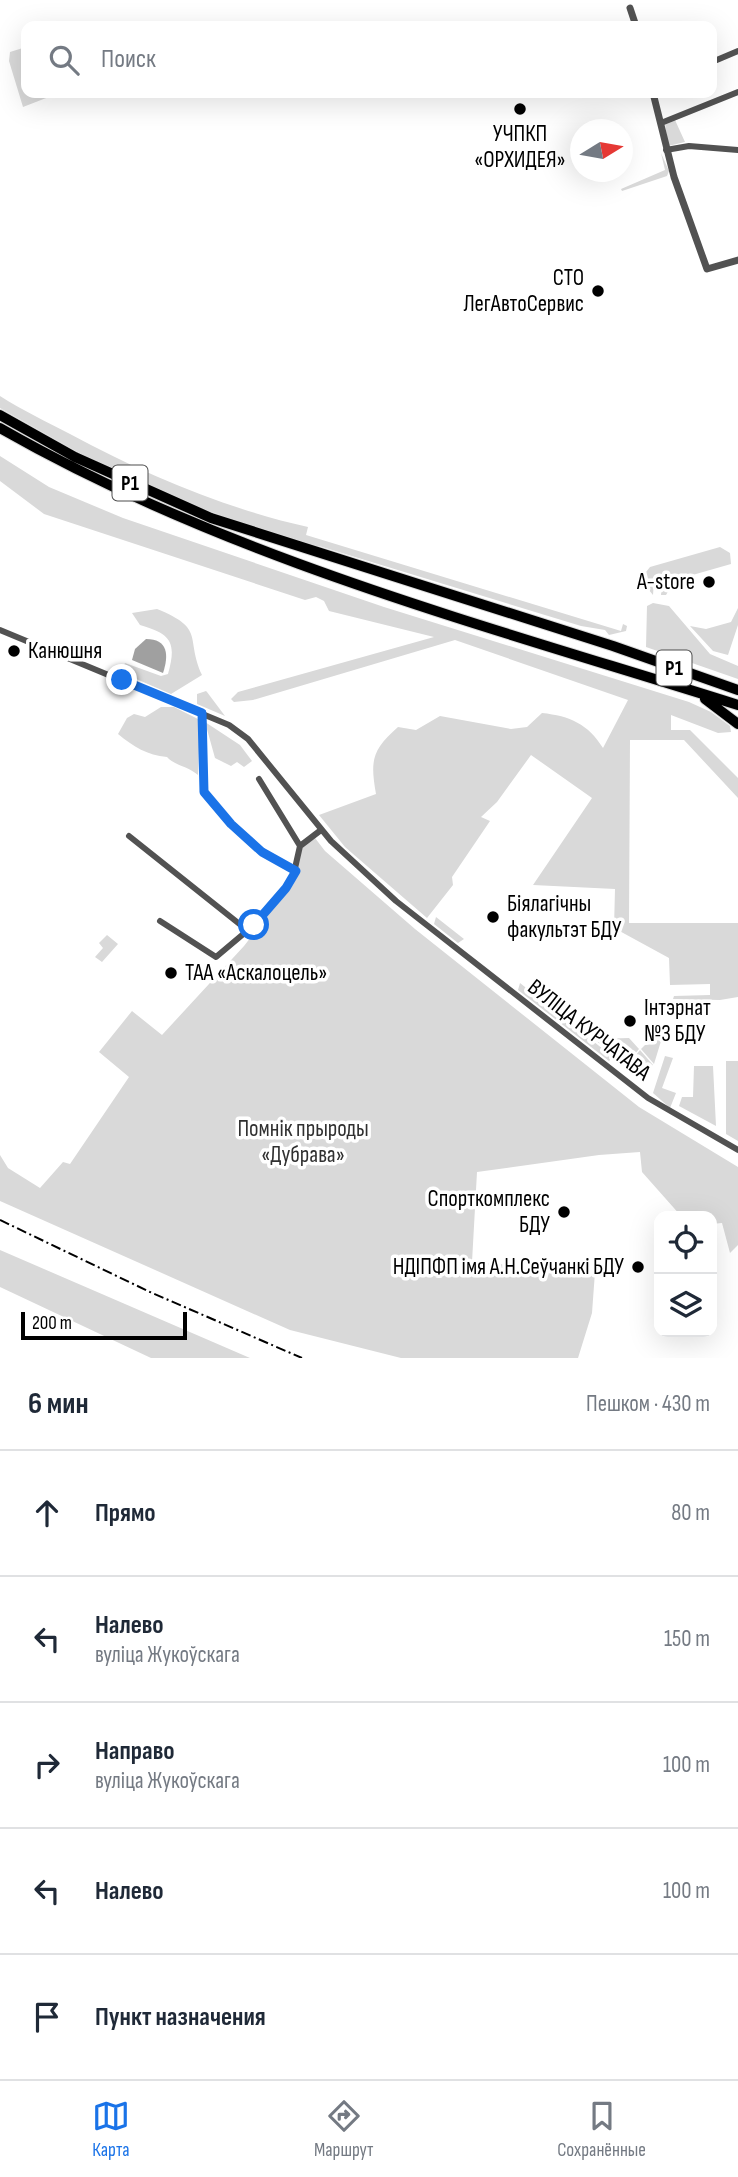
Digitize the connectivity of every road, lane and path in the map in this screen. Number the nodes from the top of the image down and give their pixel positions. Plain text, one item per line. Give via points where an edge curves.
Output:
1 (630, 4) edge
2 (635, 21) edge
3 (738, 51) edge
4 (717, 60) edge
5 (738, 92) edge
6 (654, 98) edge
7 (661, 122) junction
8 (666, 150) junction
9 (738, 150) edge
10 (735, 261) edge
11 (0, 415) edge
12 (0, 428) edge
13 (0, 630) edge
14 (689, 690) junction
15 (738, 690) edge
16 (738, 705) edge
17 (202, 713) junction
18 (738, 724) edge
19 (259, 779) dead end
20 (321, 830) junction
21 (129, 836) dead end
22 (300, 846) junction
23 (296, 871) junction
24 (160, 921) dead end
25 (247, 930) junction
26 (738, 1150) edge

1 - 2 street
3 - 4 street
5 - 7 street
6 - 7 street
7 - 8 street
8 - 9 street via 689,145
8 - 10 street via 707,269
11 - 15 highway, Р1 via 75,457 211,518
12 - 14 highway, Р1 via 114,488 260,551
13 - 17 street, ВУЛІЦА КУРЧАТАВА
14 - 16 highway, Р1
14 - 18 highway
17 - 20 street, ВУЛІЦА КУРЧАТАВА via 248,740
17 - 23 street via 204,792 262,852
19 - 22 street
20 - 22 street
20 - 26 street, ВУЛІЦА КУРЧАТАВА via 426,925 648,1098
21 - 25 street
22 - 23 street
23 - 25 street via 268,911
24 - 25 street via 216,957

